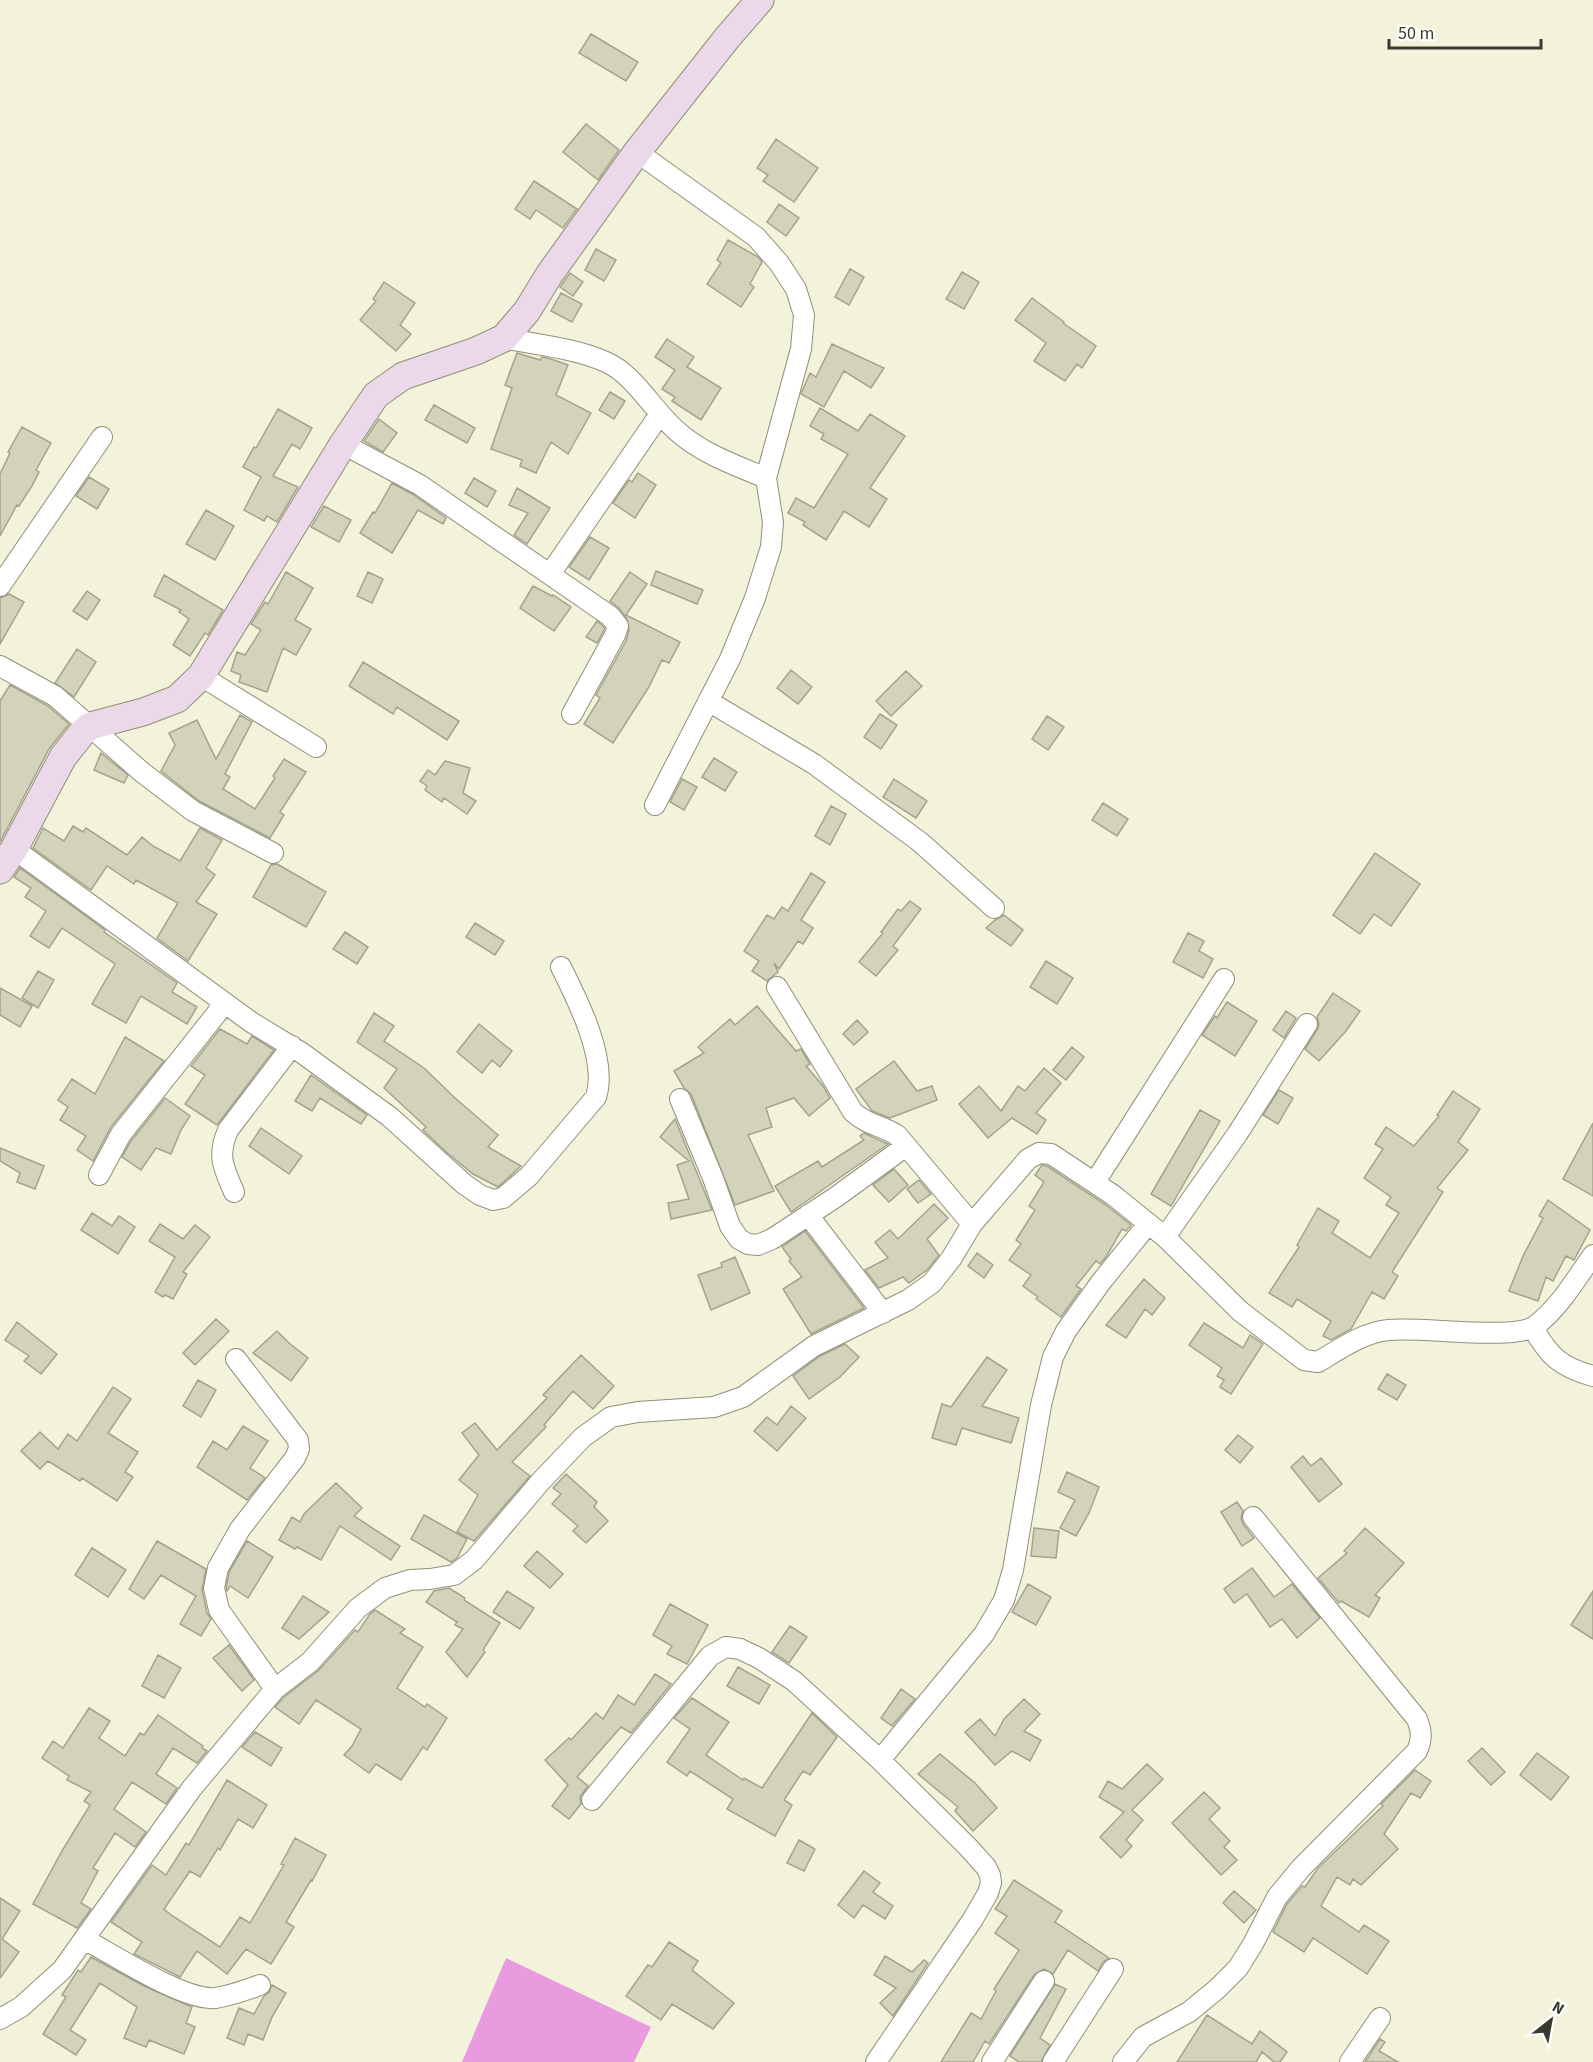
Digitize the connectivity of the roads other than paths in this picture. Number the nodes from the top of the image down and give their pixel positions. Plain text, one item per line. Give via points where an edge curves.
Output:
1 (760, 0) edge
2 (637, 152) junction
3 (504, 338) junction
4 (660, 414) junction
5 (102, 437) dead end
6 (343, 444) junction
7 (766, 478) junction
8 (550, 574) junction
9 (0, 586) edge
10 (0, 666) edge
11 (201, 676) junction
12 (708, 701) junction
13 (572, 714) dead end
14 (90, 726) junction
15 (316, 747) dead end
16 (655, 805) dead end
17 (273, 853) dead end
18 (7, 860) edge
19 (994, 909) dead end
20 (561, 967) dead end
21 (1224, 979) dead end
22 (777, 987) dead end
23 (225, 1003) junction
24 (1307, 1024) dead end
25 (292, 1046) junction
26 (680, 1099) dead end
27 (906, 1146) junction
28 (99, 1175) dead end
29 (1095, 1182) junction
30 (234, 1192) dead end
31 (808, 1215) junction
32 (972, 1224) junction
33 (1148, 1224) junction
34 (1165, 1237) junction
35 (1593, 1255) edge
36 (883, 1313) junction
37 (1533, 1328) junction
38 (236, 1359) dead end
39 (1593, 1376) edge
40 (1253, 1516) dead end
41 (275, 1689) junction
42 (880, 1760) junction
43 (592, 1800) dead end
44 (84, 1939) junction
45 (1113, 1969) dead end
46 (1044, 1981) dead end
47 (260, 1984) dead end
48 (1380, 2018) dead end
49 (0, 2019) edge
50 (876, 2062) edge
51 (992, 2062) edge
52 (1053, 2062) edge
53 (1122, 2062) edge
54 (1350, 2062) edge

1 - 2 street
2 - 3 street via 527,311
2 - 7 street via 756,237 796,289 804,315 801,349
3 - 4 street via 608,362
3 - 6 street via 403,376 376,395
4 - 7 street via 679,433 716,458
4 - 8 street
5 - 9 street
6 - 8 street via 420,485
6 - 11 street
7 - 12 street via 773,522 771,547 755,598
8 - 13 street via 610,616 618,626
10 - 14 street via 55,696
11 - 14 street via 177,699
11 - 15 street
12 - 16 street
12 - 19 street via 814,764 920,842
14 - 17 street via 193,811
14 - 18 street via 63,757
18 - 23 street
20 - 25 street via 584,1013 600,1086 596,1097 536,1168 503,1198 493,1200 464,1184 390,1117
21 - 29 street
22 - 27 street via 853,1112 863,1121 897,1135
23 - 25 street
23 - 28 street via 122,1134
24 - 34 street via 1238,1133
25 - 30 street via 228,1130 222,1144 222,1165
26 - 31 street via 729,1226 739,1239 758,1245
27 - 31 street
27 - 32 street
29 - 32 street via 1051,1154 1039,1153 1028,1159
29 - 33 street
31 - 36 street
32 - 36 street via 932,1283
33 - 34 street
33 - 42 street via 1066,1331 1053,1357 1004,1600 984,1634
34 - 37 street via 1240,1311 1304,1360 1318,1362 1351,1342 1387,1330 1512,1333
35 - 37 street via 1553,1310
36 - 41 street via 814,1346 743,1397 714,1407 611,1417 583,1437 474,1560 454,1575 410,1580 385,1588 358,1608 310,1662
37 - 39 street via 1546,1351 1563,1364
38 - 41 street via 298,1440 299,1449 288,1469 240,1529 218,1568 214,1588 219,1610
40 - 53 street via 1418,1719 1421,1742 1277,1897 1238,1968 1189,2012 1143,2037
41 - 44 street via 192,1788
42 - 43 street via 794,1681 759,1658 726,1647 710,1656
42 - 50 street via 974,1853 986,1867 991,1882 973,1919
44 - 47 street via 160,1980 202,1997 215,1998
44 - 49 street via 62,1970 21,2007
45 - 52 street
46 - 51 street
48 - 54 street

